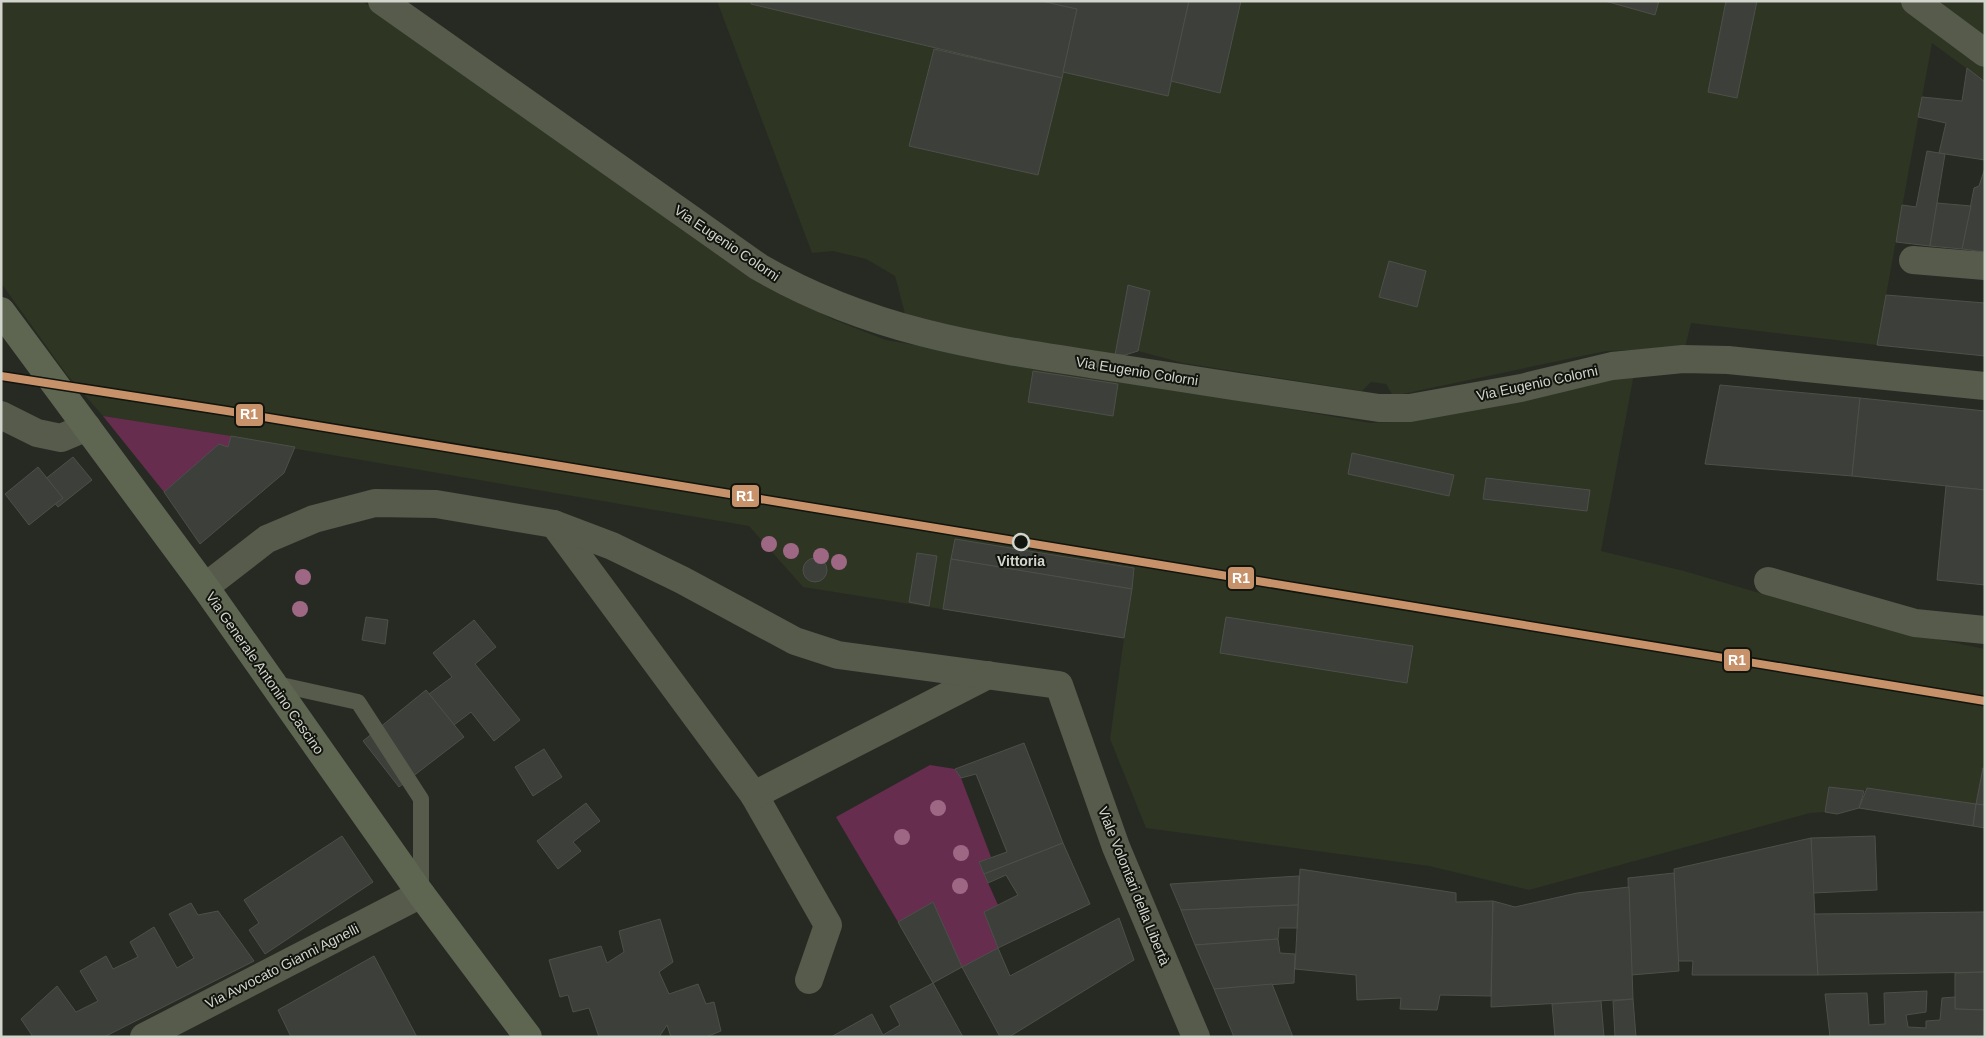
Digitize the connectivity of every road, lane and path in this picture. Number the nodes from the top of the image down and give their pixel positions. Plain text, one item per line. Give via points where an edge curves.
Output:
1 (382, 1) edge
2 (1915, 1) edge
3 (1985, 54) edge
4 (1913, 260) dead end
5 (1985, 266) edge
6 (1, 311) edge
7 (1985, 386) edge
8 (1, 415) edge
9 (87, 427) junction
10 (554, 524) junction
11 (1768, 581) dead end
12 (204, 587) junction
13 (1985, 630) edge
14 (988, 675) junction
15 (272, 683) junction
16 (754, 795) junction
17 (421, 894) junction
18 (809, 980) dead end
19 (522, 1035) edge
20 (144, 1037) edge
21 (1196, 1037) edge

1 - 7 street, Via Eugenio Colorni via 759,267 835,306 902,328 986,348 1379,408 1410,408 1521,388 1612,366 1682,359 1728,360
2 - 3 street
4 - 5 street
6 - 9 main road, Via Generale Antonino Cascino
8 - 9 street via 38,433 62,438
9 - 12 main road, Via Generale Antonino Cascino
10 - 12 street via 436,504 375,503 314,519 267,539
10 - 14 street via 612,546 816,649 838,655
10 - 16 street
11 - 13 street via 1915,623
12 - 15 main road, Via Generale Antonino Cascino
14 - 16 street
14 - 21 street, Viale Volontari della Libertà via 1059,686 1116,847
15 - 17 main road, Via Generale Antonino Cascino
15 - 17 lane via 358,702 421,800
16 - 18 street via 828,926
17 - 19 main road, Via Generale Antonino Cascino
17 - 20 street, Via Avvocato Gianni Agnelli

